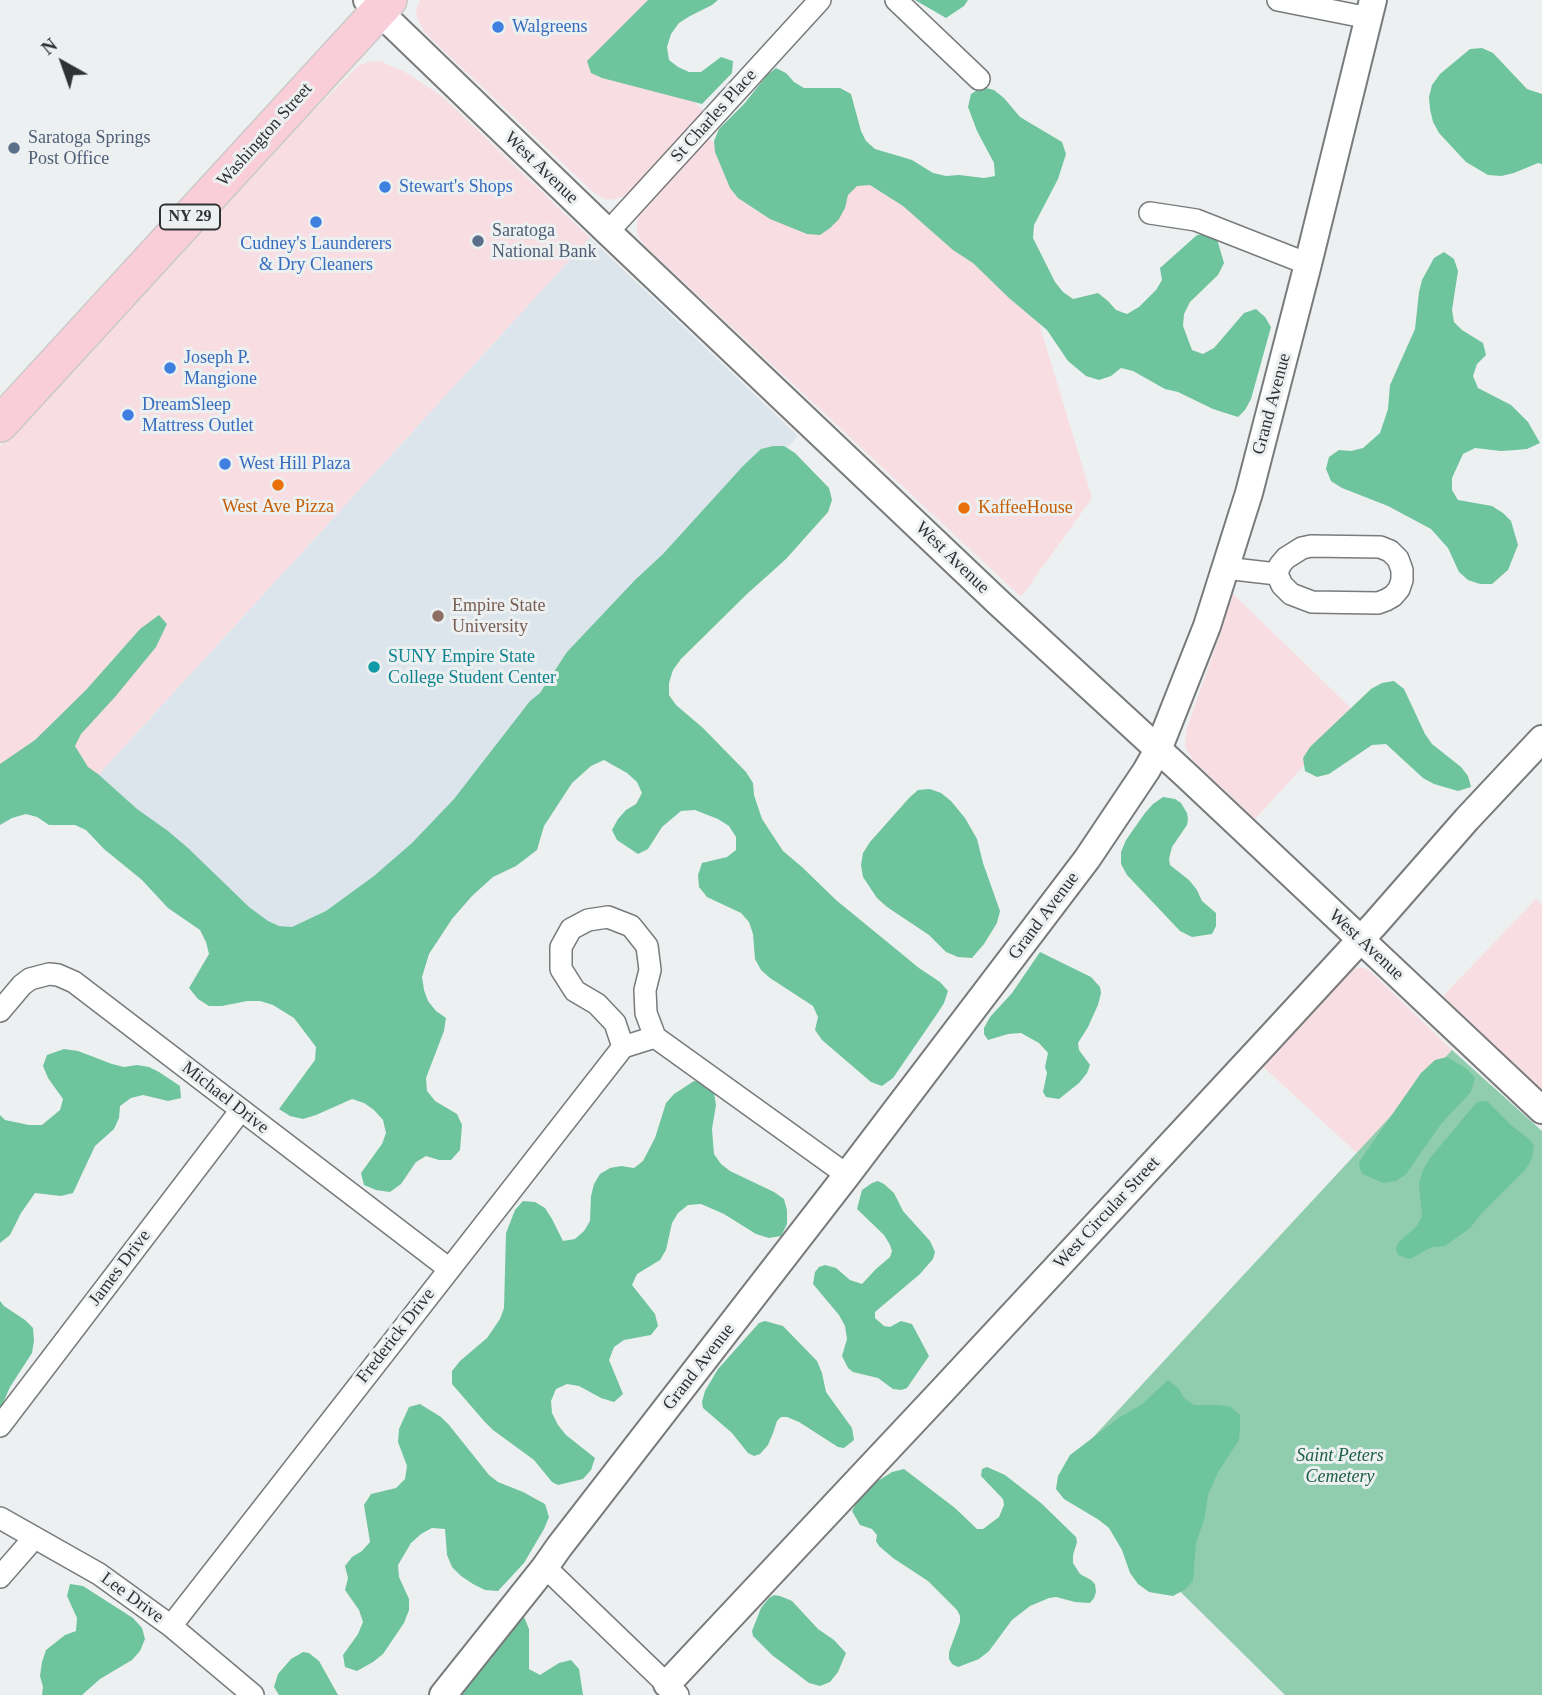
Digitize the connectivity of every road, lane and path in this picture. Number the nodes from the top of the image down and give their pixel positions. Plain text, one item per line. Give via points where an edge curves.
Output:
1 (820, 0) edge
2 (896, 0) edge
3 (1278, 0) edge
4 (378, 4) edge
5 (1371, 9) edge
6 (979, 79) dead end
7 (1150, 213) dead end
8 (608, 232) junction
9 (1308, 264) junction
10 (0, 424) edge
11 (1225, 568) junction
12 (1277, 574) junction
13 (1542, 738) edge
14 (1158, 750) junction
15 (1360, 940) junction
16 (0, 1011) edge
17 (654, 1037) junction
18 (623, 1047) junction
19 (241, 1110) junction
20 (1542, 1110) edge
21 (847, 1175) junction
22 (449, 1268) junction
23 (0, 1426) edge
24 (0, 1518) edge
25 (34, 1538) junction
26 (545, 1567) junction
27 (0, 1577) edge
28 (171, 1626) junction
29 (672, 1689) edge
30 (251, 1694) edge
31 (443, 1695) edge

1 - 8 street, St Charles Place
2 - 6 street
3 - 5 street
4 - 8 street, West Avenue
4 - 10 highway, Washington Street / NY 29
5 - 9 street, Grand Avenue
7 - 9 street via 1196,220
8 - 14 street, West Avenue
9 - 11 street, Grand Avenue
11 - 12 street
11 - 14 street, Grand Avenue
12 - 12 street via 1291,594 1312,602 1378,603 1393,596 1402,580 1398,559 1380,547 1302,548 1286,558
13 - 15 street, West Circular Street
14 - 15 street, West Avenue
14 - 21 street, Grand Avenue via 1087,859
15 - 20 street, West Avenue
15 - 29 street, West Circular Street
16 - 19 street, Michael Drive via 30,979 49,974 66,978
17 - 18 street
17 - 18 street via 646,1013 647,946 631,926 608,917 588,920 571,929 561,947 561,969 575,991 597,1004 615,1023
17 - 21 street
18 - 22 street, Frederick Drive
19 - 22 street, Michael Drive
19 - 23 street, James Drive
21 - 26 street, Grand Avenue
22 - 28 street, Frederick Drive
24 - 25 street, Lee Drive
25 - 27 street
25 - 28 street, Lee Drive via 99,1574
26 - 29 street
26 - 31 street, Grand Avenue
28 - 30 street, Lee Drive

